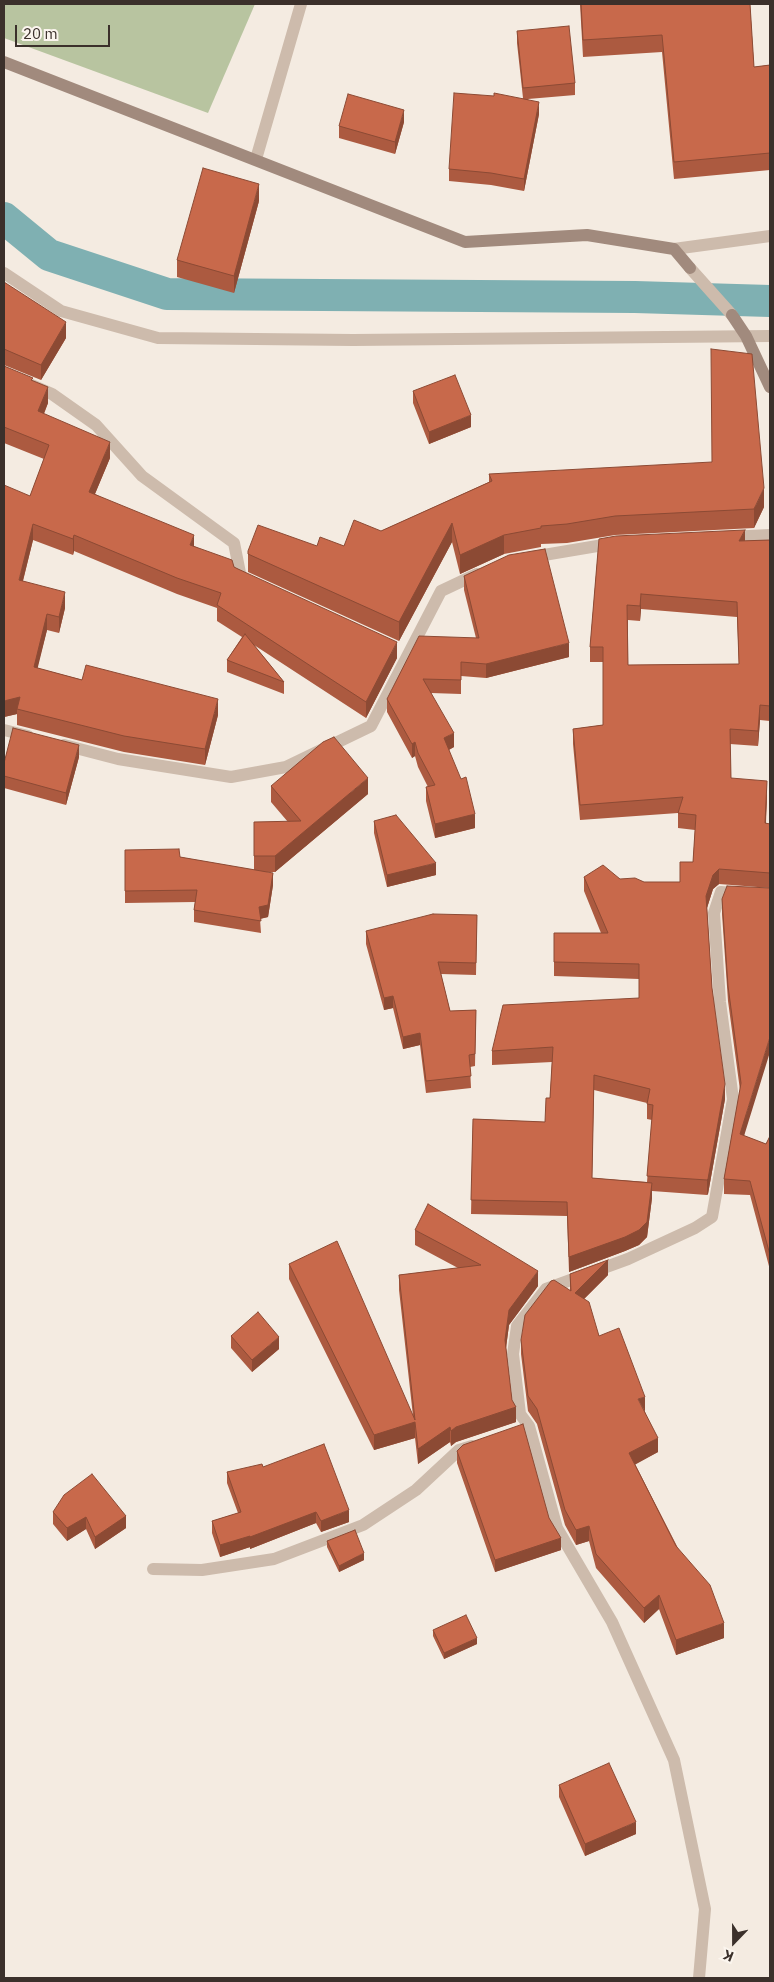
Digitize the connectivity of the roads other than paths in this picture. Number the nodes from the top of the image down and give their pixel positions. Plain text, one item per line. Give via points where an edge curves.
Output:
1 (301, 4) edge
2 (4, 62) edge
3 (256, 159) junction
4 (770, 236) edge
5 (674, 249) junction
6 (690, 268) joint
7 (4, 273) edge
8 (732, 315) joint
9 (746, 336) junction
10 (770, 336) edge
11 (4, 373) edge
12 (770, 387) edge
13 (770, 535) edge
14 (712, 538) edge
15 (624, 542) edge
16 (517, 559) edge
17 (490, 568) edge
18 (259, 586) edge
19 (4, 730) edge
20 (770, 896) edge
21 (485, 1441) edge
22 (153, 1569) dead end
23 (699, 1978) edge

1 - 3 street
2 - 3 main road
3 - 5 main road via 465,242 587,235
4 - 5 street
5 - 6 main road
6 - 8 street
7 - 9 street via 61,310 158,338 353,340
8 - 9 main road
9 - 10 street
9 - 12 main road
11 - 18 street via 52,394 96,425 142,476 234,543 241,578
13 - 14 street
15 - 16 street
17 - 19 street via 440,591 405,652 371,726 286,767 231,777 118,759
20 - 23 street via 721,892 714,912 720,1002 733,1099 712,1217 628,1259 546,1290 517,1326 513,1354 520,1414 556,1528 612,1622 674,1760 705,1909
21 - 22 street via 459,1450 416,1490 363,1525 274,1559 202,1570

